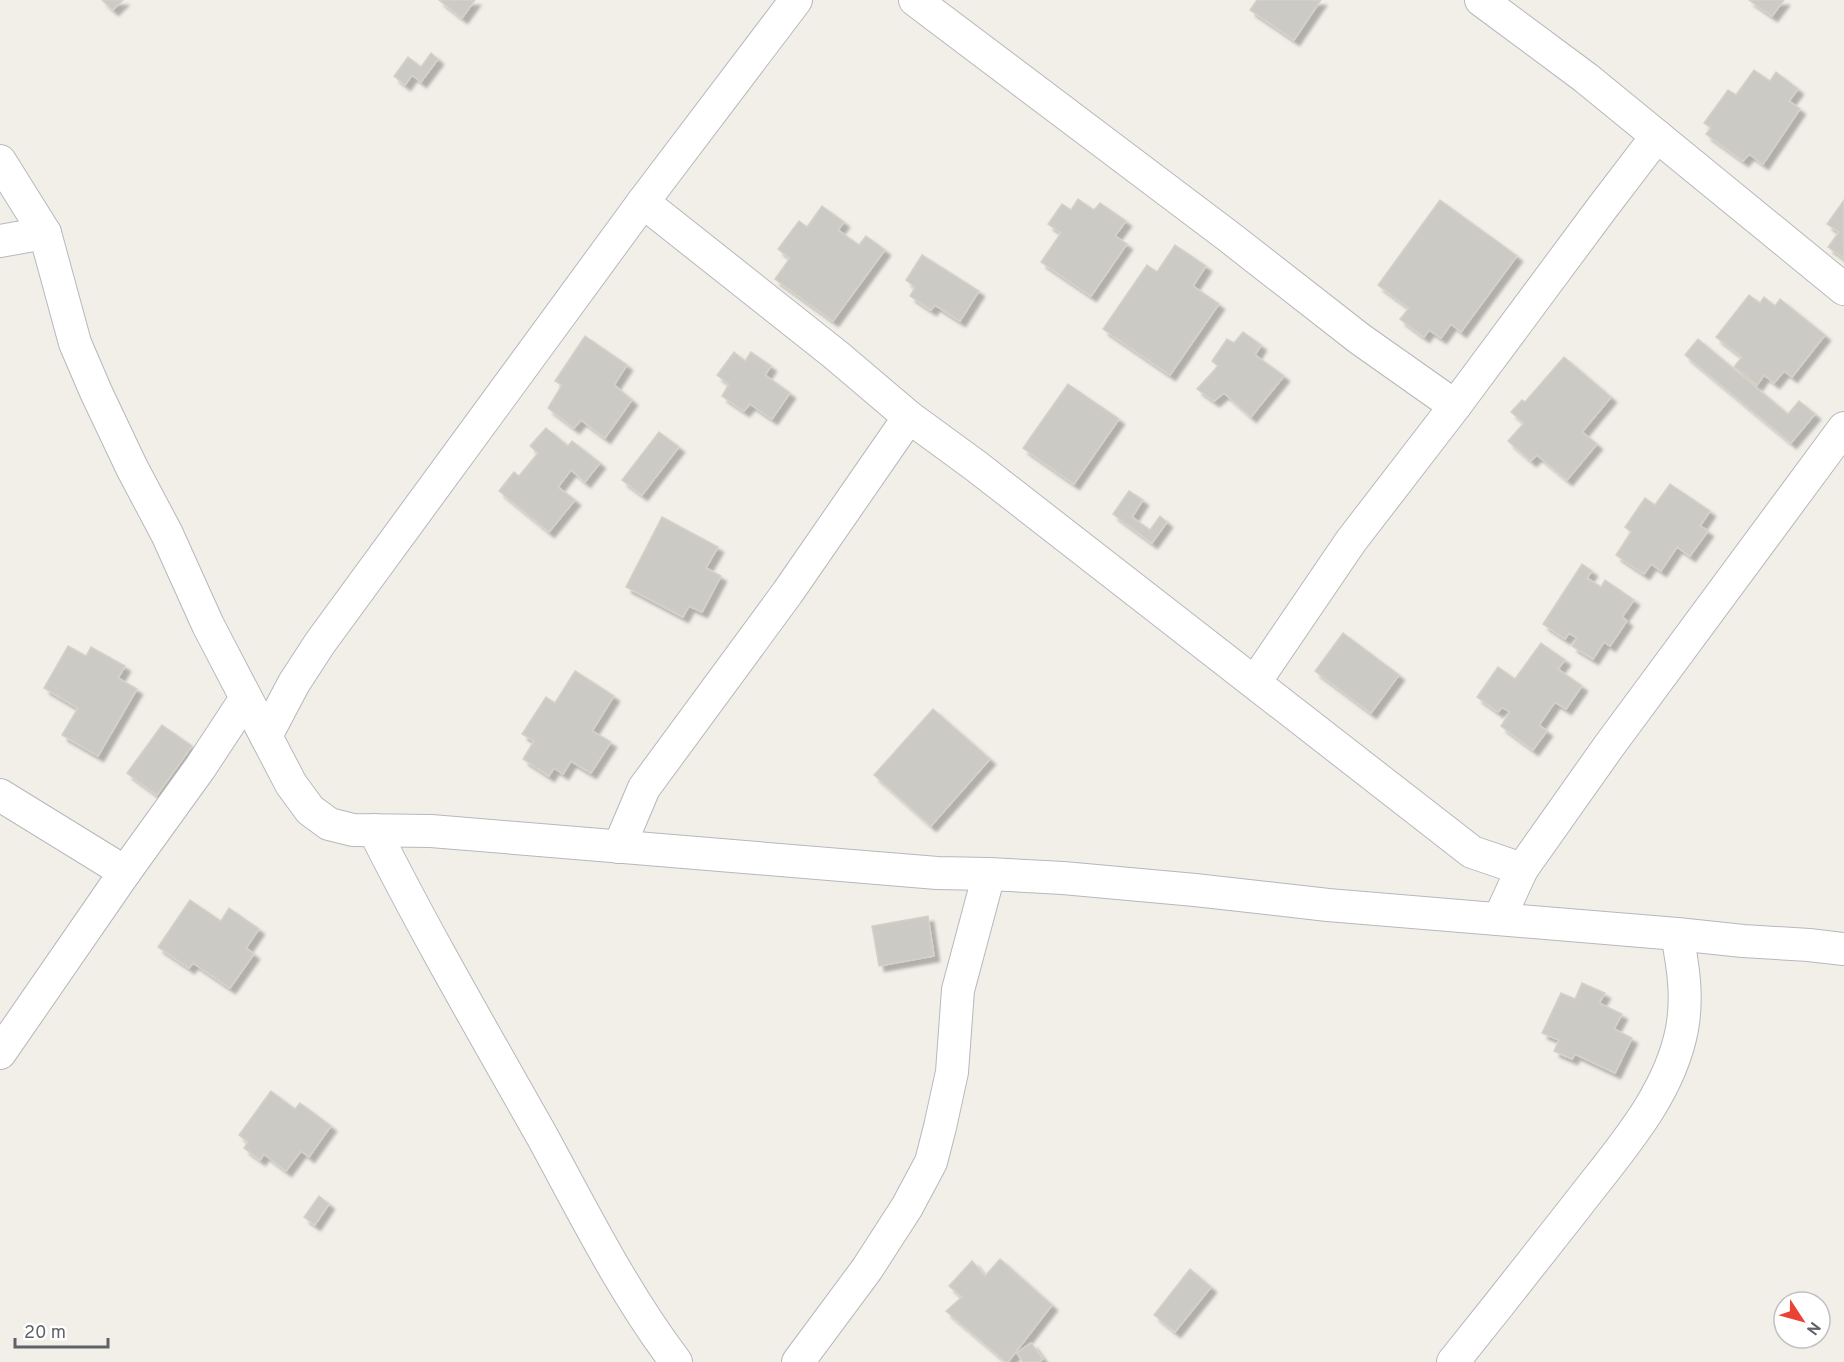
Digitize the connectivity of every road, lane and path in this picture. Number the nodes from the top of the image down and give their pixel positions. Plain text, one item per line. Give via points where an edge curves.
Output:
1 (796, 0) edge
2 (915, 0) edge
3 (1481, 0) edge
4 (1657, 136) junction
5 (0, 161) edge
6 (643, 202) junction
7 (45, 233) junction
8 (0, 241) edge
9 (1844, 289) edge
10 (1455, 406) junction
11 (909, 417) junction
12 (1844, 428) edge
13 (1255, 682) junction
14 (246, 698) junction
15 (266, 736) junction
16 (0, 795) edge
17 (374, 830) junction
18 (619, 847) junction
19 (1522, 869) junction
20 (125, 872) junction
21 (988, 874) junction
22 (1499, 919) junction
23 (1677, 934) junction
24 (1844, 949) edge
25 (0, 1053) edge
26 (676, 1362) edge
27 (798, 1362) edge
28 (1453, 1362) edge

1 - 6 street
2 - 10 street via 1360,339
3 - 4 street
4 - 9 street
4 - 10 street
5 - 7 street
6 - 11 street
6 - 15 street via 320,643
7 - 8 street
7 - 14 street via 75,343
10 - 13 street via 1352,541
11 - 13 street
11 - 18 street via 788,592 644,788
12 - 19 street
13 - 19 street via 1472,852
14 - 15 street
14 - 20 street
15 - 17 street via 291,784 310,810 329,824
16 - 20 street
17 - 18 street
17 - 26 street via 580,1209 646,1321
18 - 21 street
19 - 22 street
20 - 25 street
21 - 22 street
21 - 27 street via 958,990 952,1072 931,1162 907,1208 867,1269
22 - 23 street
23 - 24 street
23 - 28 street via 1686,996 1682,1030 1661,1088 1632,1133

